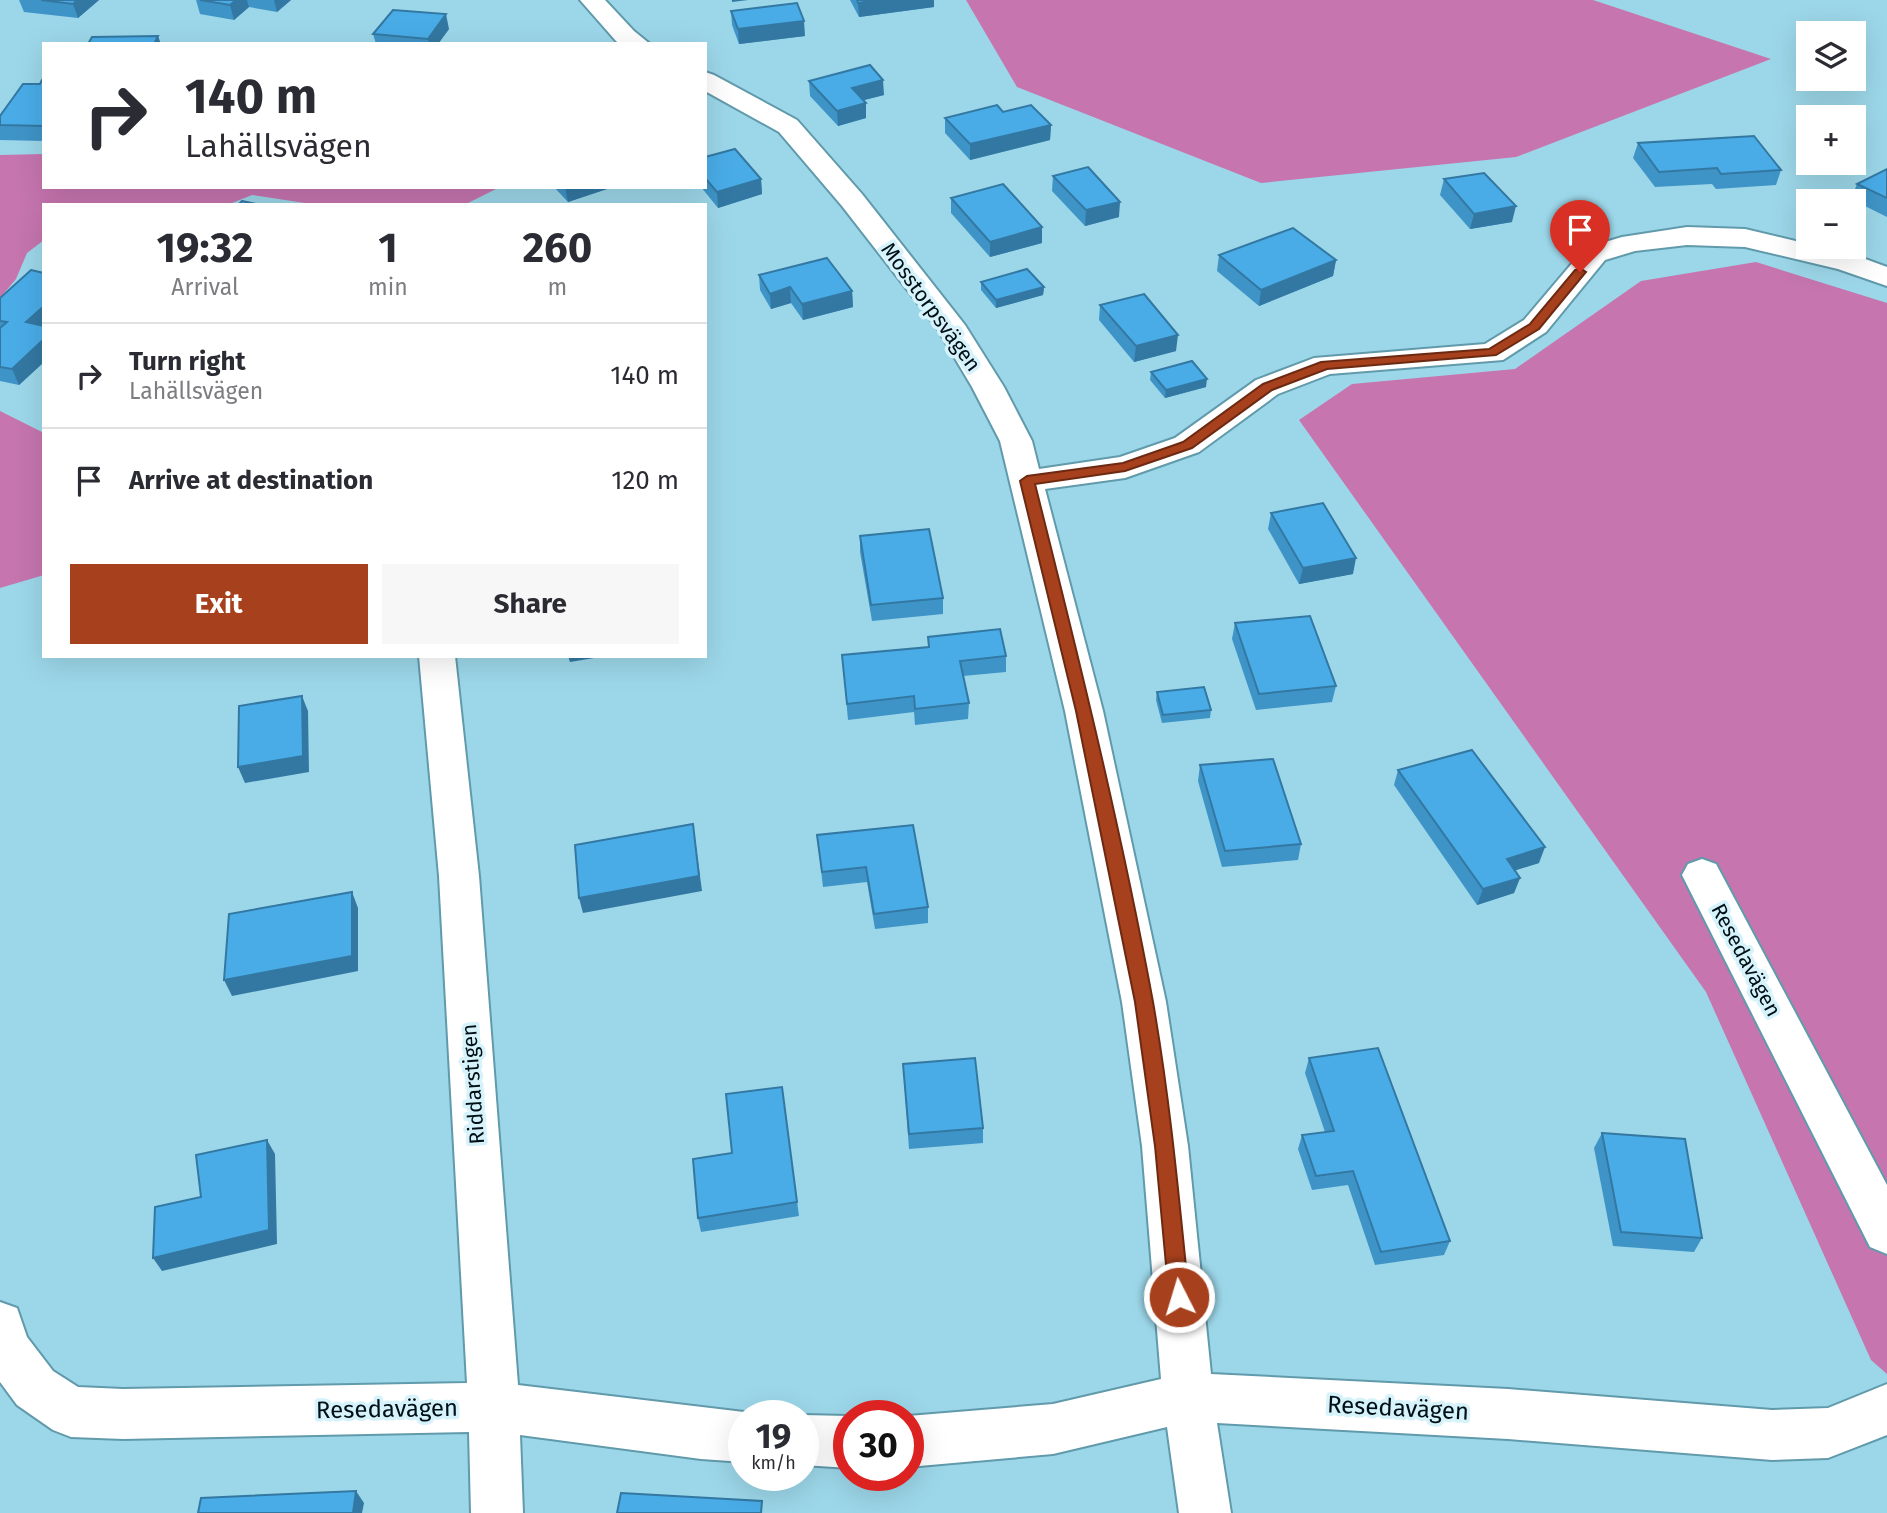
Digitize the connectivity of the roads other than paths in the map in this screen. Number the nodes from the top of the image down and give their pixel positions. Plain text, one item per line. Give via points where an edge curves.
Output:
1 (592, 0) edge
2 (635, 42) edge
3 (707, 81) edge
4 (1887, 277) edge
5 (1027, 481) junction
6 (438, 658) edge
7 (1702, 874) dead end
8 (1887, 1232) edge
9 (0, 1325) edge
10 (1188, 1397) junction
11 (494, 1407) junction
12 (1887, 1409) edge
13 (728, 1436) edge
14 (924, 1441) edge
15 (497, 1513) edge
16 (1205, 1513) edge

1 - 2 street
3 - 5 street, Mosstorpsvägen via 788,126 852,200 950,325 1016,441
4 - 5 street via 1745,238 1687,236 1632,243 1595,254 1535,326 1492,353 1325,365 1267,387 1188,445 1125,467
5 - 10 street, Mosstorpsvägen via 1084,711 1144,1002 1164,1146
6 - 11 street, Riddarstigen via 460,876
7 - 8 street, Resedavägen
9 - 11 street, Resedavägen via 4,1347 35,1388 71,1412
10 - 12 street, Resedavägen via 1772,1434 1828,1433
10 - 14 street, Resedavägen via 1053,1429
10 - 16 street, Mosstorpsvägen
11 - 13 street, Resedavägen
11 - 15 street, Riddarstigen

